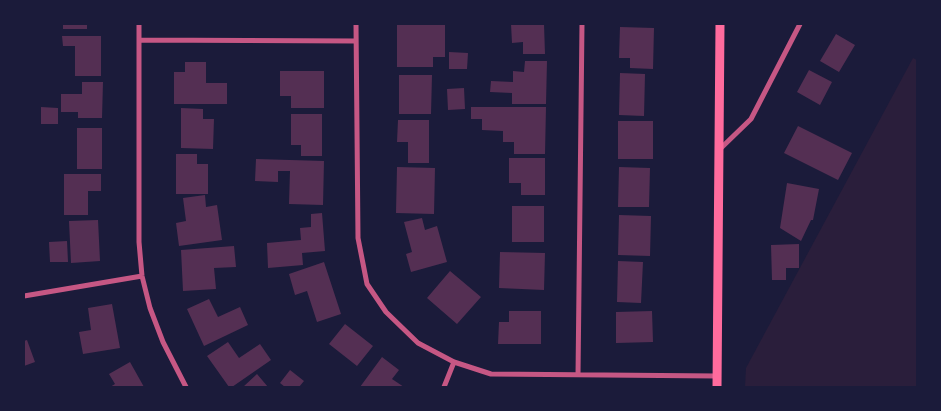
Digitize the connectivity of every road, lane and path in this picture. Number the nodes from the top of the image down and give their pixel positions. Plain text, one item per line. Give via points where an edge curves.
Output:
1 (139, 24) edge
2 (356, 24) edge
3 (582, 24) edge
4 (720, 24) edge
5 (800, 24) edge
6 (139, 40) junction
7 (356, 41) junction
8 (719, 151) junction
9 (142, 276) junction
10 (24, 296) edge
11 (454, 362) junction
12 (578, 375) junction
13 (717, 376) junction
14 (186, 387) edge
15 (444, 387) edge
16 (717, 387) edge

1 - 6 street
2 - 7 street
3 - 12 street
4 - 8 main road
5 - 8 street via 751,119
6 - 7 street
6 - 9 street via 139,242
7 - 11 street via 358,238 367,284 386,312 418,343
8 - 13 main road
9 - 10 street
9 - 14 street via 162,342
11 - 12 street via 491,374
11 - 15 street
12 - 13 street
13 - 16 main road

